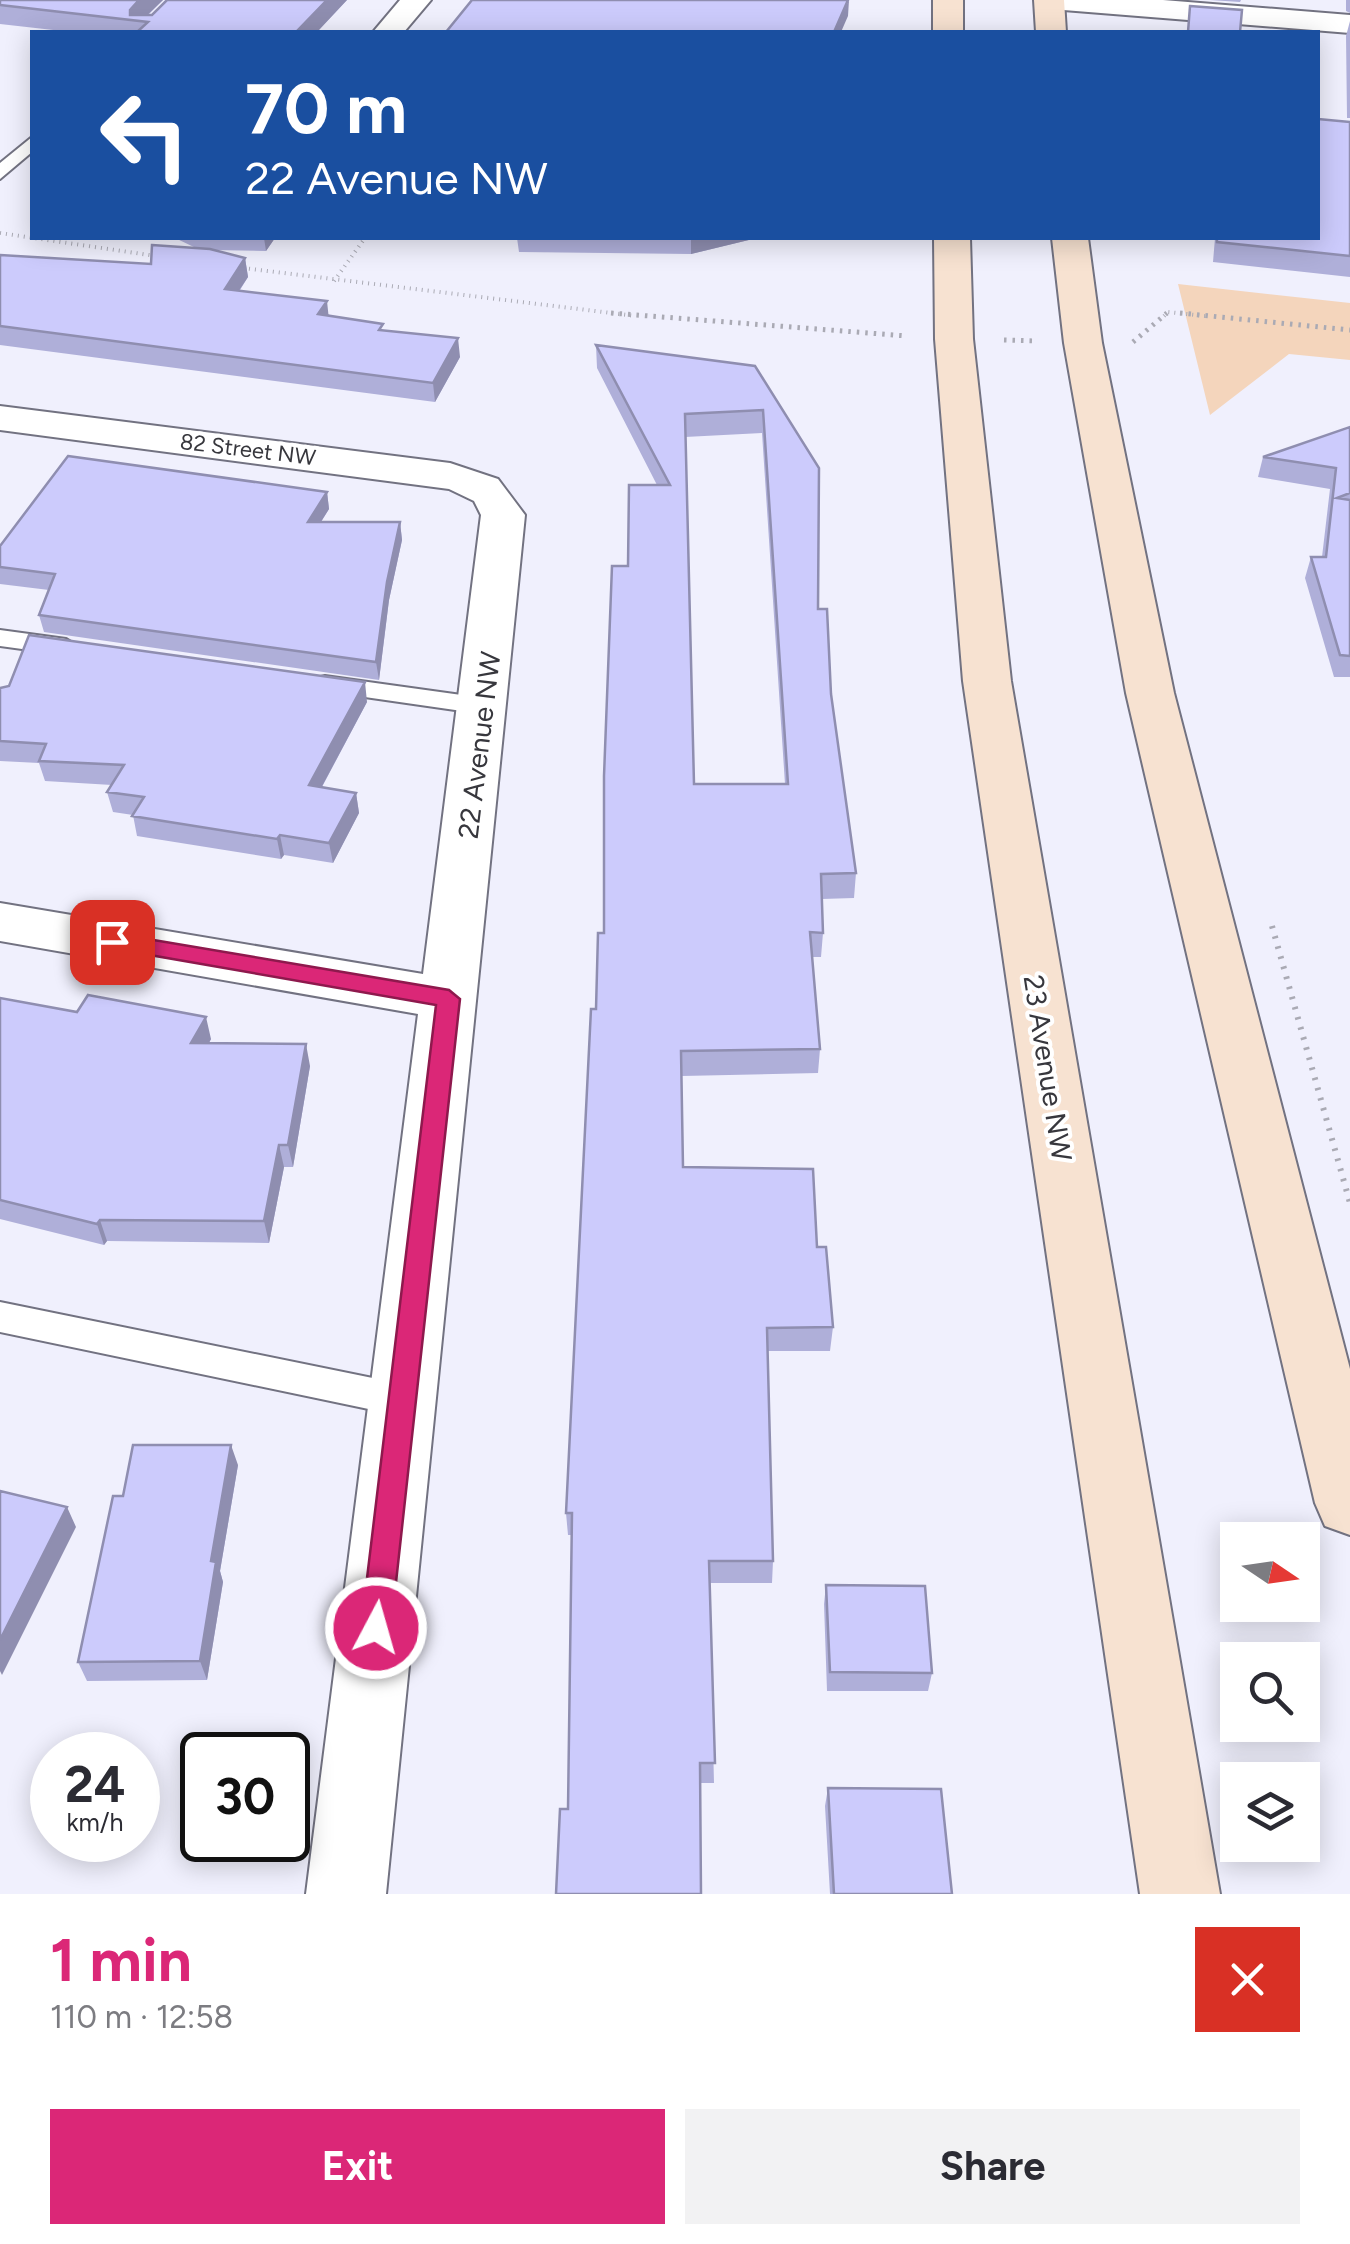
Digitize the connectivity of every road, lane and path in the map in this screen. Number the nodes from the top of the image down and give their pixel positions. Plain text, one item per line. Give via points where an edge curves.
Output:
1 (416, 0) edge
2 (948, 0) edge
3 (1050, 0) edge
4 (1350, 24) edge
5 (390, 30) edge
6 (948, 30) edge
7 (1051, 30) edge
8 (30, 144) edge
9 (0, 173) edge
10 (0, 234) edge
11 (30, 238) edge
12 (43, 240) edge
13 (364, 240) edge
14 (952, 240) edge
15 (1070, 240) edge
16 (157, 256) edge
17 (236, 267) edge
18 (334, 281) junction
19 (1128, 328) dead end
20 (1350, 330) edge
21 (923, 337) dead end
22 (997, 340) dead end
23 (1036, 341) dead end
24 (0, 418) edge
25 (492, 492) joint
26 (0, 638) edge
27 (96, 652) edge
28 (290, 679) edge
29 (483, 706) junction
30 (1268, 911) dead end
31 (0, 922) edge
32 (449, 999) junction
33 (1350, 1204) edge
34 (0, 1317) edge
35 (402, 1400) junction
36 (1350, 1503) edge
37 (346, 1894) edge
38 (1180, 1894) edge

1 - 5 street
2 - 6 main road
3 - 4 street
3 - 7 main road
8 - 9 lane
10 - 11 path
12 - 16 path
13 - 18 path
14 - 38 main road, 23 Avenue NW via 954,339 987,682
15 - 36 main road via 1082,343 1150,693
17 - 18 path
18 - 21 path via 812,333
19 - 20 path via 1130,344 1168,312
22 - 23 path
24 - 25 street, 82 Street NW via 450,476
25 - 29 street, 22 Avenue NW via 504,529
26 - 27 lane
28 - 29 lane
29 - 32 street, 22 Avenue NW
30 - 33 path
31 - 32 street
32 - 35 street, 22 Avenue NW
34 - 35 lane
35 - 37 street, 22 Avenue NW

